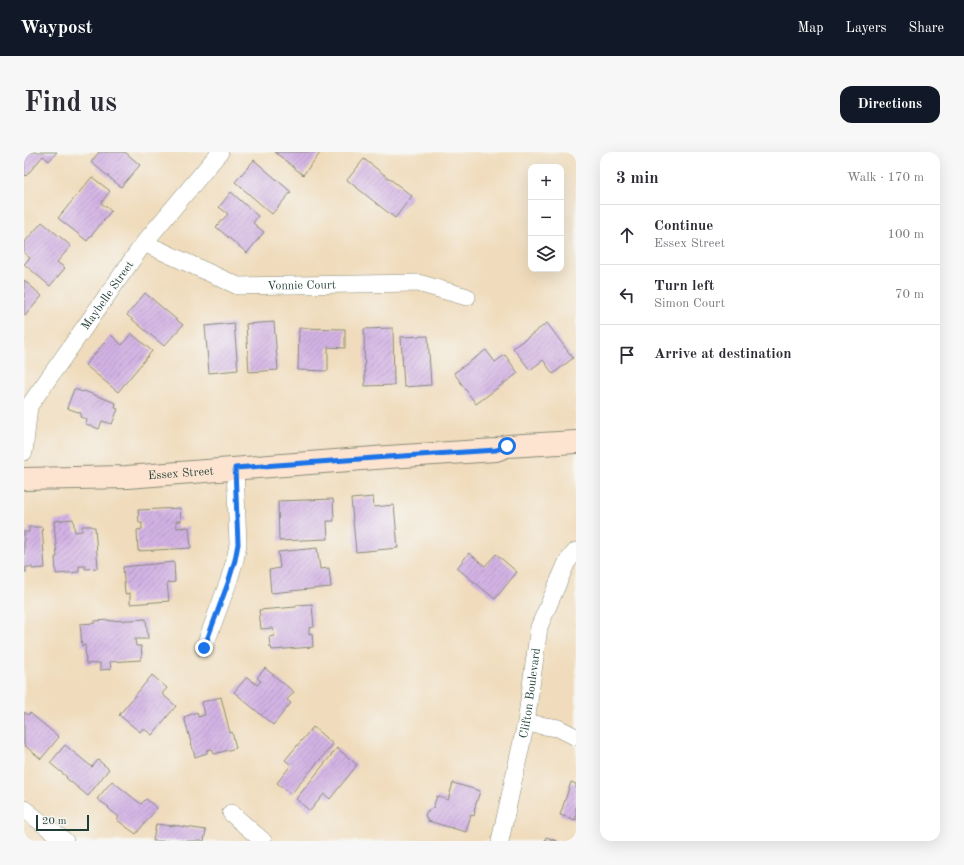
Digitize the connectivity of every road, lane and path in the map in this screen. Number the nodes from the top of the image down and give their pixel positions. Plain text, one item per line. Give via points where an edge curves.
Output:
1 (220, 152) edge
2 (144, 243) junction
3 (467, 297) dead end
4 (576, 442) edge
5 (24, 452) edge
6 (235, 468) junction
7 (24, 479) edge
8 (576, 551) edge
9 (204, 648) dead end
10 (526, 723) junction
11 (576, 737) edge
12 (24, 809) edge
13 (231, 814) dead end
14 (65, 841) edge
15 (263, 841) edge
16 (500, 841) edge

1 - 2 street, Maybelle Street
2 - 3 street, Vonnie Court via 238,286 418,283
2 - 5 street, Maybelle Street via 29,406
4 - 6 street, Essex Street
6 - 7 street, Essex Street via 127,477
6 - 9 street via 238,544 228,583
8 - 10 street, Clifton Boulevard via 567,562 539,627
10 - 11 street via 558,728
10 - 16 street, Clifton Boulevard
12 - 14 street
13 - 15 street

